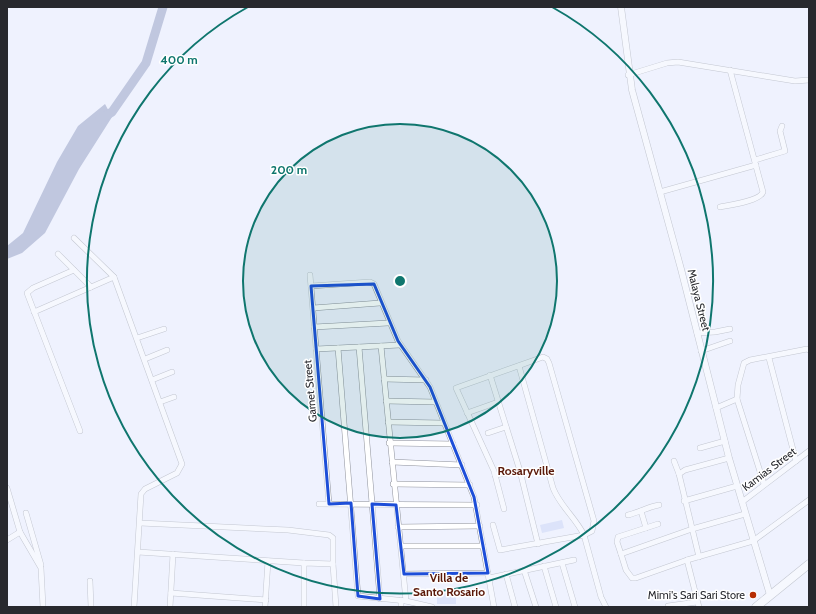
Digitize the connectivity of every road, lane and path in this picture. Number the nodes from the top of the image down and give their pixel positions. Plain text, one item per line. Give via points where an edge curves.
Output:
1 (621, 7) edge
2 (730, 70) junction
3 (628, 75) junction
4 (809, 80) edge
5 (782, 126) dead end
6 (755, 162) junction
7 (660, 192) junction
8 (720, 207) dead end
9 (74, 238) dead end
10 (58, 254) dead end
11 (74, 270) junction
12 (310, 275) dead end
13 (114, 277) junction
14 (311, 286) junction
15 (91, 287) junction
16 (380, 303) junction
17 (313, 308) junction
18 (34, 312) junction
19 (388, 323) junction
20 (314, 327) junction
21 (164, 329) dead end
22 (730, 329) dead end
23 (697, 333) junction
24 (137, 338) junction
25 (730, 341) dead end
26 (400, 345) junction
27 (382, 346) junction
28 (359, 347) junction
29 (338, 348) junction
30 (316, 349) junction
31 (167, 350) dead end
32 (809, 350) edge
33 (701, 351) junction
34 (769, 358) junction
35 (145, 359) junction
36 (518, 366) junction
37 (172, 372) dead end
38 (490, 376) junction
39 (384, 379) junction
40 (152, 380) junction
41 (426, 380) junction
42 (174, 396) dead end
43 (737, 399) junction
44 (386, 401) junction
45 (160, 402) junction
46 (435, 402) junction
47 (498, 402) junction
48 (716, 408) junction
49 (467, 414) junction
50 (388, 422) junction
51 (443, 422) junction
52 (506, 427) junction
53 (80, 431) dead end
54 (488, 433) dead end
55 (725, 441) junction
56 (390, 443) junction
57 (453, 444) junction
58 (700, 448) dead end
59 (809, 451) edge
60 (729, 458) junction
61 (674, 461) dead end
62 (796, 461) junction
63 (392, 462) junction
64 (462, 465) junction
65 (520, 471) junction
66 (679, 474) junction
67 (495, 475) junction
68 (393, 484) junction
69 (764, 484) junction
70 (470, 485) junction
71 (737, 486) junction
72 (7, 488) edge
73 (809, 500) edge
74 (684, 501) junction
75 (742, 502) junction
76 (319, 504) dead end
77 (330, 504) junction
78 (351, 504) junction
79 (372, 504) junction
80 (396, 505) junction
81 (477, 505) junction
82 (660, 505) dead end
83 (504, 509) dead end
84 (641, 511) junction
85 (26, 513) dead end
86 (745, 514) junction
87 (628, 515) dead end
88 (140, 523) junction
89 (658, 524) dead end
90 (493, 525) dead end
91 (398, 526) junction
92 (480, 526) junction
93 (646, 528) junction
94 (692, 529) junction
95 (20, 532) junction
96 (584, 535) junction
97 (7, 540) edge
98 (753, 541) junction
99 (538, 544) junction
100 (401, 546) junction
101 (483, 546) junction
102 (138, 552) junction
103 (172, 554) junction
104 (621, 554) junction
105 (699, 557) junction
106 (574, 560) dead end
107 (687, 560) junction
108 (268, 561) junction
109 (304, 563) junction
110 (562, 563) junction
111 (333, 564) junction
112 (809, 564) edge
113 (544, 566) junction
114 (41, 568) junction
115 (524, 570) junction
116 (404, 574) junction
117 (506, 574) junction
118 (489, 576) junction
119 (90, 581) dead end
120 (171, 593) junction
121 (770, 595) junction
122 (380, 599) junction
123 (266, 600) junction
124 (406, 603) edge
125 (698, 604) edge
126 (668, 606) dead end
127 (43, 607) edge
128 (91, 607) edge
129 (134, 607) edge
130 (170, 607) edge
131 (265, 607) edge
132 (304, 607) edge
133 (336, 607) edge
134 (401, 607) edge
135 (432, 607) edge
136 (494, 607) edge
137 (515, 607) edge
138 (536, 607) edge
139 (556, 607) edge
140 (575, 607) edge
141 (606, 607) edge
142 (756, 607) edge

1 - 3 street, Malaya Street
2 - 3 street via 678,62
2 - 4 street via 795,81
2 - 6 street
3 - 7 street, Malaya Street
5 - 6 street via 780,131 785,151
6 - 7 street
6 - 8 street via 762,195
7 - 23 street, Malaya Street
9 - 13 street
10 - 11 street
11 - 15 street
11 - 18 street via 28,291
12 - 14 street, Garnet Street
13 - 15 street
13 - 24 street
14 - 16 street via 372,283
14 - 17 street, Garnet Street
15 - 18 street
16 - 17 street
16 - 19 street
17 - 20 street, Garnet Street
18 - 53 street
19 - 20 street
19 - 26 street
20 - 30 street, Garnet Street
21 - 24 street
22 - 23 street
23 - 33 street, Malaya Street
24 - 35 street
25 - 33 street
26 - 27 street
26 - 41 street
27 - 28 street
27 - 39 street
28 - 29 street
28 - 79 street
29 - 30 street
29 - 78 street
30 - 77 street, Garnet Street
31 - 35 street
32 - 34 street
33 - 48 street, Malaya Street
34 - 43 street via 744,363
34 - 62 street
35 - 40 street
36 - 38 street
36 - 96 street via 558,501 579,525
36 - 96 street via 543,357 549,363 594,521 592,531
37 - 40 street
38 - 47 street
38 - 49 street via 457,387
39 - 41 street
39 - 44 street
40 - 45 street
41 - 46 street
42 - 45 street
43 - 48 street
43 - 69 street
44 - 46 street
44 - 50 street
45 - 88 street via 182,467 177,473 142,492
46 - 51 street
47 - 49 street
47 - 52 street
48 - 55 street, Malaya Street
49 - 67 street
50 - 51 street
50 - 56 street
51 - 57 street
52 - 54 street
52 - 65 street
55 - 58 street
55 - 60 street, Malaya Street
56 - 57 street
56 - 63 street
57 - 64 street
59 - 62 street, Kamias Street
60 - 66 street
60 - 71 street, Malaya Street
61 - 66 street
62 - 69 street, Kamias Street
63 - 64 street
63 - 68 street
64 - 70 street
65 - 67 street
65 - 99 street
66 - 74 street
67 - 83 street
68 - 70 street
68 - 80 street
69 - 75 street, Kamias Street
70 - 81 street
71 - 74 street
71 - 75 street, Malaya Street
72 - 95 street
73 - 98 street
74 - 94 street
75 - 86 street, Malaya Street
76 - 77 street
77 - 78 street
78 - 79 street
78 - 122 street via 358,596
79 - 80 street
79 - 122 street
80 - 81 street
80 - 91 street
81 - 92 street
82 - 84 street via 646,507
84 - 87 street
84 - 93 street
85 - 114 street
86 - 94 street
86 - 98 street, Malaya Street
88 - 102 street
88 - 111 street via 288,530 329,535 333,538
89 - 93 street
90 - 99 street via 500,550
91 - 92 street
91 - 100 street
92 - 101 street
93 - 104 street via 618,537
94 - 104 street
94 - 105 street
95 - 97 street
95 - 114 street
96 - 99 street
96 - 141 street
98 - 105 street
98 - 121 street, Malaya Street
100 - 101 street
100 - 116 street
101 - 118 street
102 - 103 street
102 - 129 street
103 - 108 street
103 - 120 street
104 - 107 street via 626,570 632,578
105 - 107 street
106 - 110 street
107 - 125 street
108 - 109 street
108 - 123 street
109 - 111 street
109 - 132 street
110 - 113 street
110 - 140 street
111 - 133 street
112 - 121 main road
113 - 115 street
113 - 139 street
114 - 127 street
115 - 117 street
115 - 138 street
116 - 118 street
116 - 124 street
117 - 118 street
117 - 137 street
118 - 136 street
119 - 128 street
120 - 123 street
120 - 130 street
121 - 142 main road
122 - 124 street
123 - 131 street
124 - 134 street
124 - 135 street
125 - 126 street

